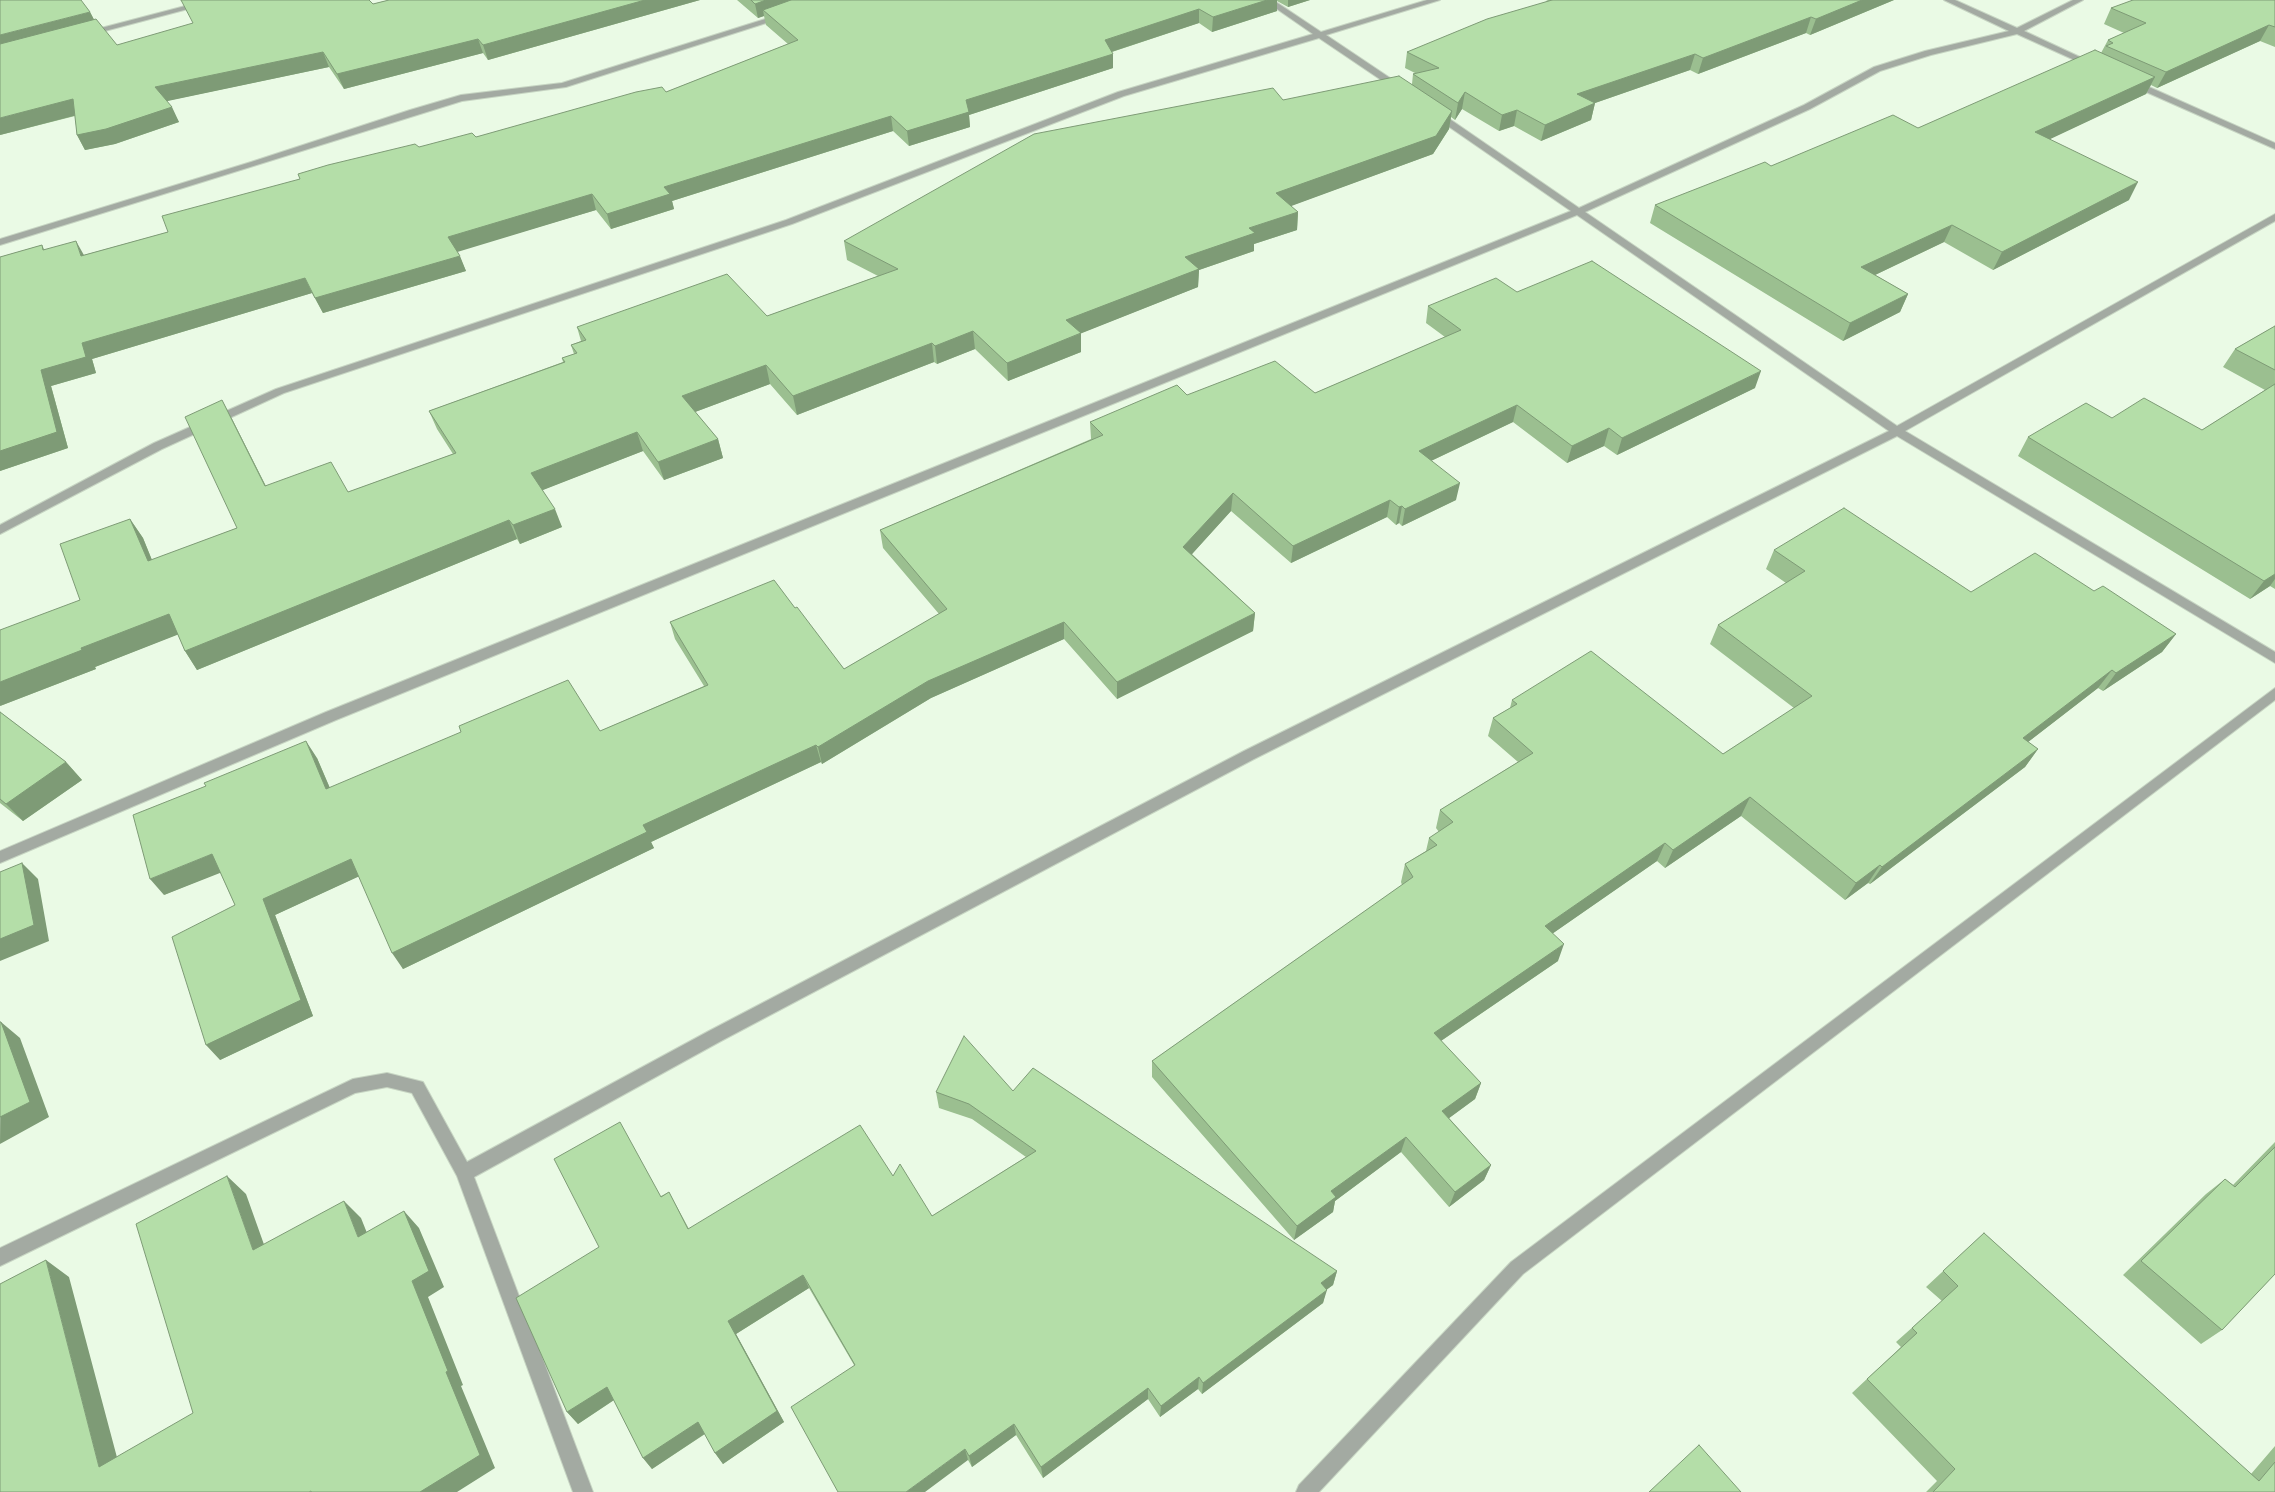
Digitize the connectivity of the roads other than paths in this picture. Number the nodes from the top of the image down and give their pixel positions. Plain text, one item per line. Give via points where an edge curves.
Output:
1 (218, 0) edge
2 (1268, 0) edge
3 (1436, 0) edge
4 (1948, 0) edge
5 (2079, 0) edge
6 (791, 14) edge
7 (2018, 31) junction
8 (1321, 35) junction
9 (77, 36) edge
10 (2106, 71) edge
11 (2124, 79) edge
12 (1410, 96) edge
13 (1426, 106) edge
14 (2275, 146) edge
15 (1580, 211) junction
16 (2275, 217) edge
17 (0, 242) edge
18 (1897, 430) junction
19 (0, 530) edge
20 (2275, 658) edge
21 (2275, 693) edge
22 (0, 857) edge
23 (464, 1173) junction
24 (0, 1257) edge
25 (583, 1492) edge
26 (1306, 1492) edge

1 - 9 street
2 - 8 street
3 - 8 street
4 - 7 street
5 - 7 street
6 - 17 street via 563,85 461,98
7 - 10 street
7 - 15 street via 1877,69 1807,107
8 - 12 street
8 - 19 street via 1121,94 788,222 280,390 158,446
11 - 14 street
13 - 15 street
15 - 18 street
15 - 22 street via 331,716
16 - 18 street
18 - 20 street
18 - 23 street via 1249,755 715,1036
21 - 26 street via 1516,1268
23 - 24 street via 417,1087 387,1080 353,1086
23 - 25 street

